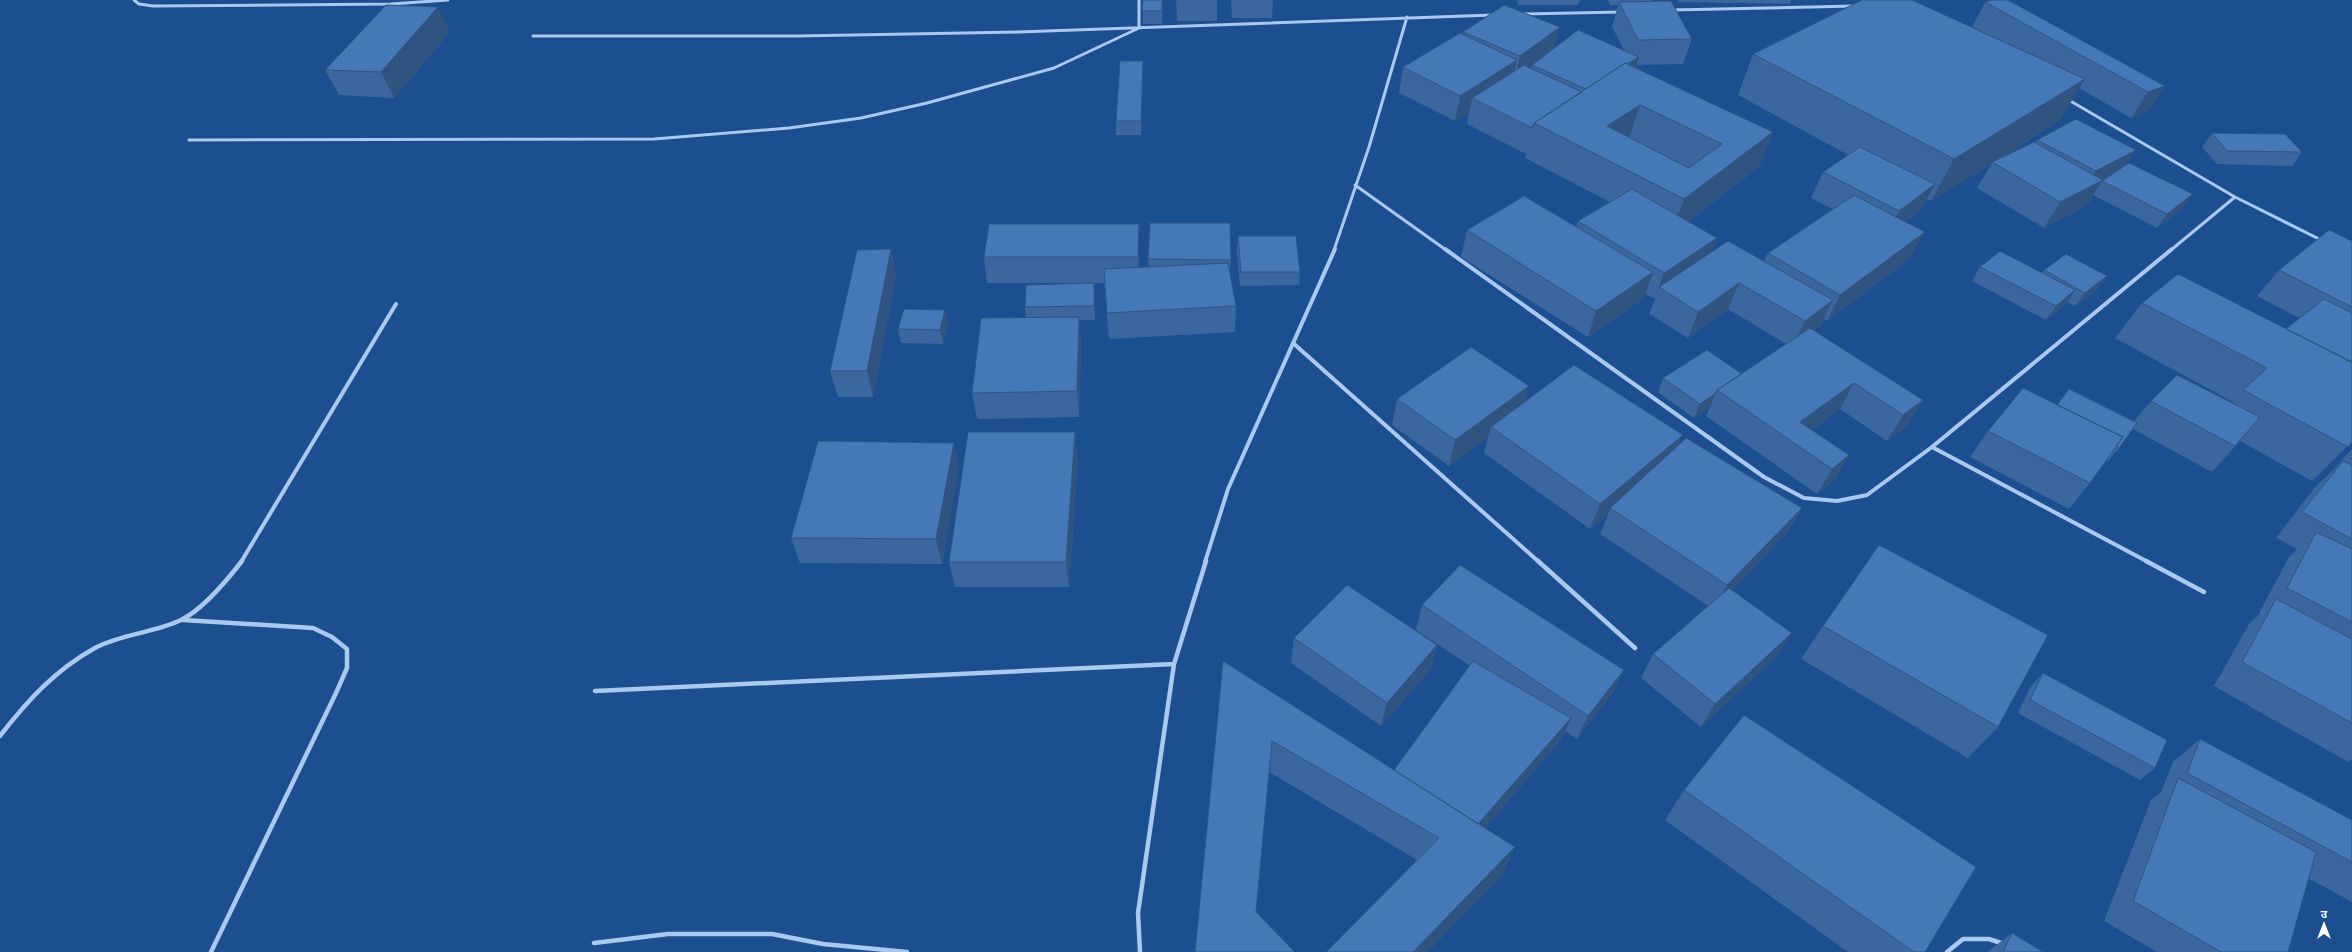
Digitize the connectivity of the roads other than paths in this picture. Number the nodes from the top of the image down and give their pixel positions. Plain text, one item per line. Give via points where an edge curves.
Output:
1 (134, 0) edge
2 (448, 0) edge
3 (1139, 0) edge
4 (1857, 6) edge
5 (1668, 10) edge
6 (1628, 12) edge
7 (1518, 14) edge
8 (1502, 15) edge
9 (1407, 17) junction
10 (1138, 28) junction
11 (534, 36) dead end
12 (2063, 97) edge
13 (189, 140) dead end
14 (1355, 185) junction
15 (2235, 198) junction
16 (2324, 242) edge
17 (396, 304) dead end
18 (1293, 343) junction
19 (1932, 447) junction
20 (2204, 592) dead end
21 (182, 620) junction
22 (1635, 648) dead end
23 (1174, 664) junction
24 (595, 691) dead end
25 (0, 736) edge
26 (594, 943) dead end
27 (2010, 946) edge
28 (211, 952) edge
29 (907, 952) edge
30 (1140, 952) edge
31 (1946, 952) edge

1 - 2 street via 139,4 153,6 390,4
3 - 10 street
4 - 5 street
6 - 7 street
8 - 9 street
9 - 10 street
9 - 14 street via 1369,147
10 - 11 street via 797,36
10 - 13 street via 1054,68 927,103 861,118 789,128 654,139
12 - 15 street
14 - 18 street via 1330,263
14 - 19 street via 1764,477 1804,498 1837,501 1867,495
15 - 16 street
15 - 19 street
17 - 21 street via 245,558 221,588
18 - 22 street
18 - 23 street via 1228,488
19 - 20 street
21 - 25 street via 96,647 59,670 24,705
21 - 28 street via 313,628 332,636 347,649 347,668 336,693
23 - 24 street
23 - 30 street via 1138,913
26 - 29 street via 668,934 772,934 824,944
27 - 31 street via 1989,939 1963,939

